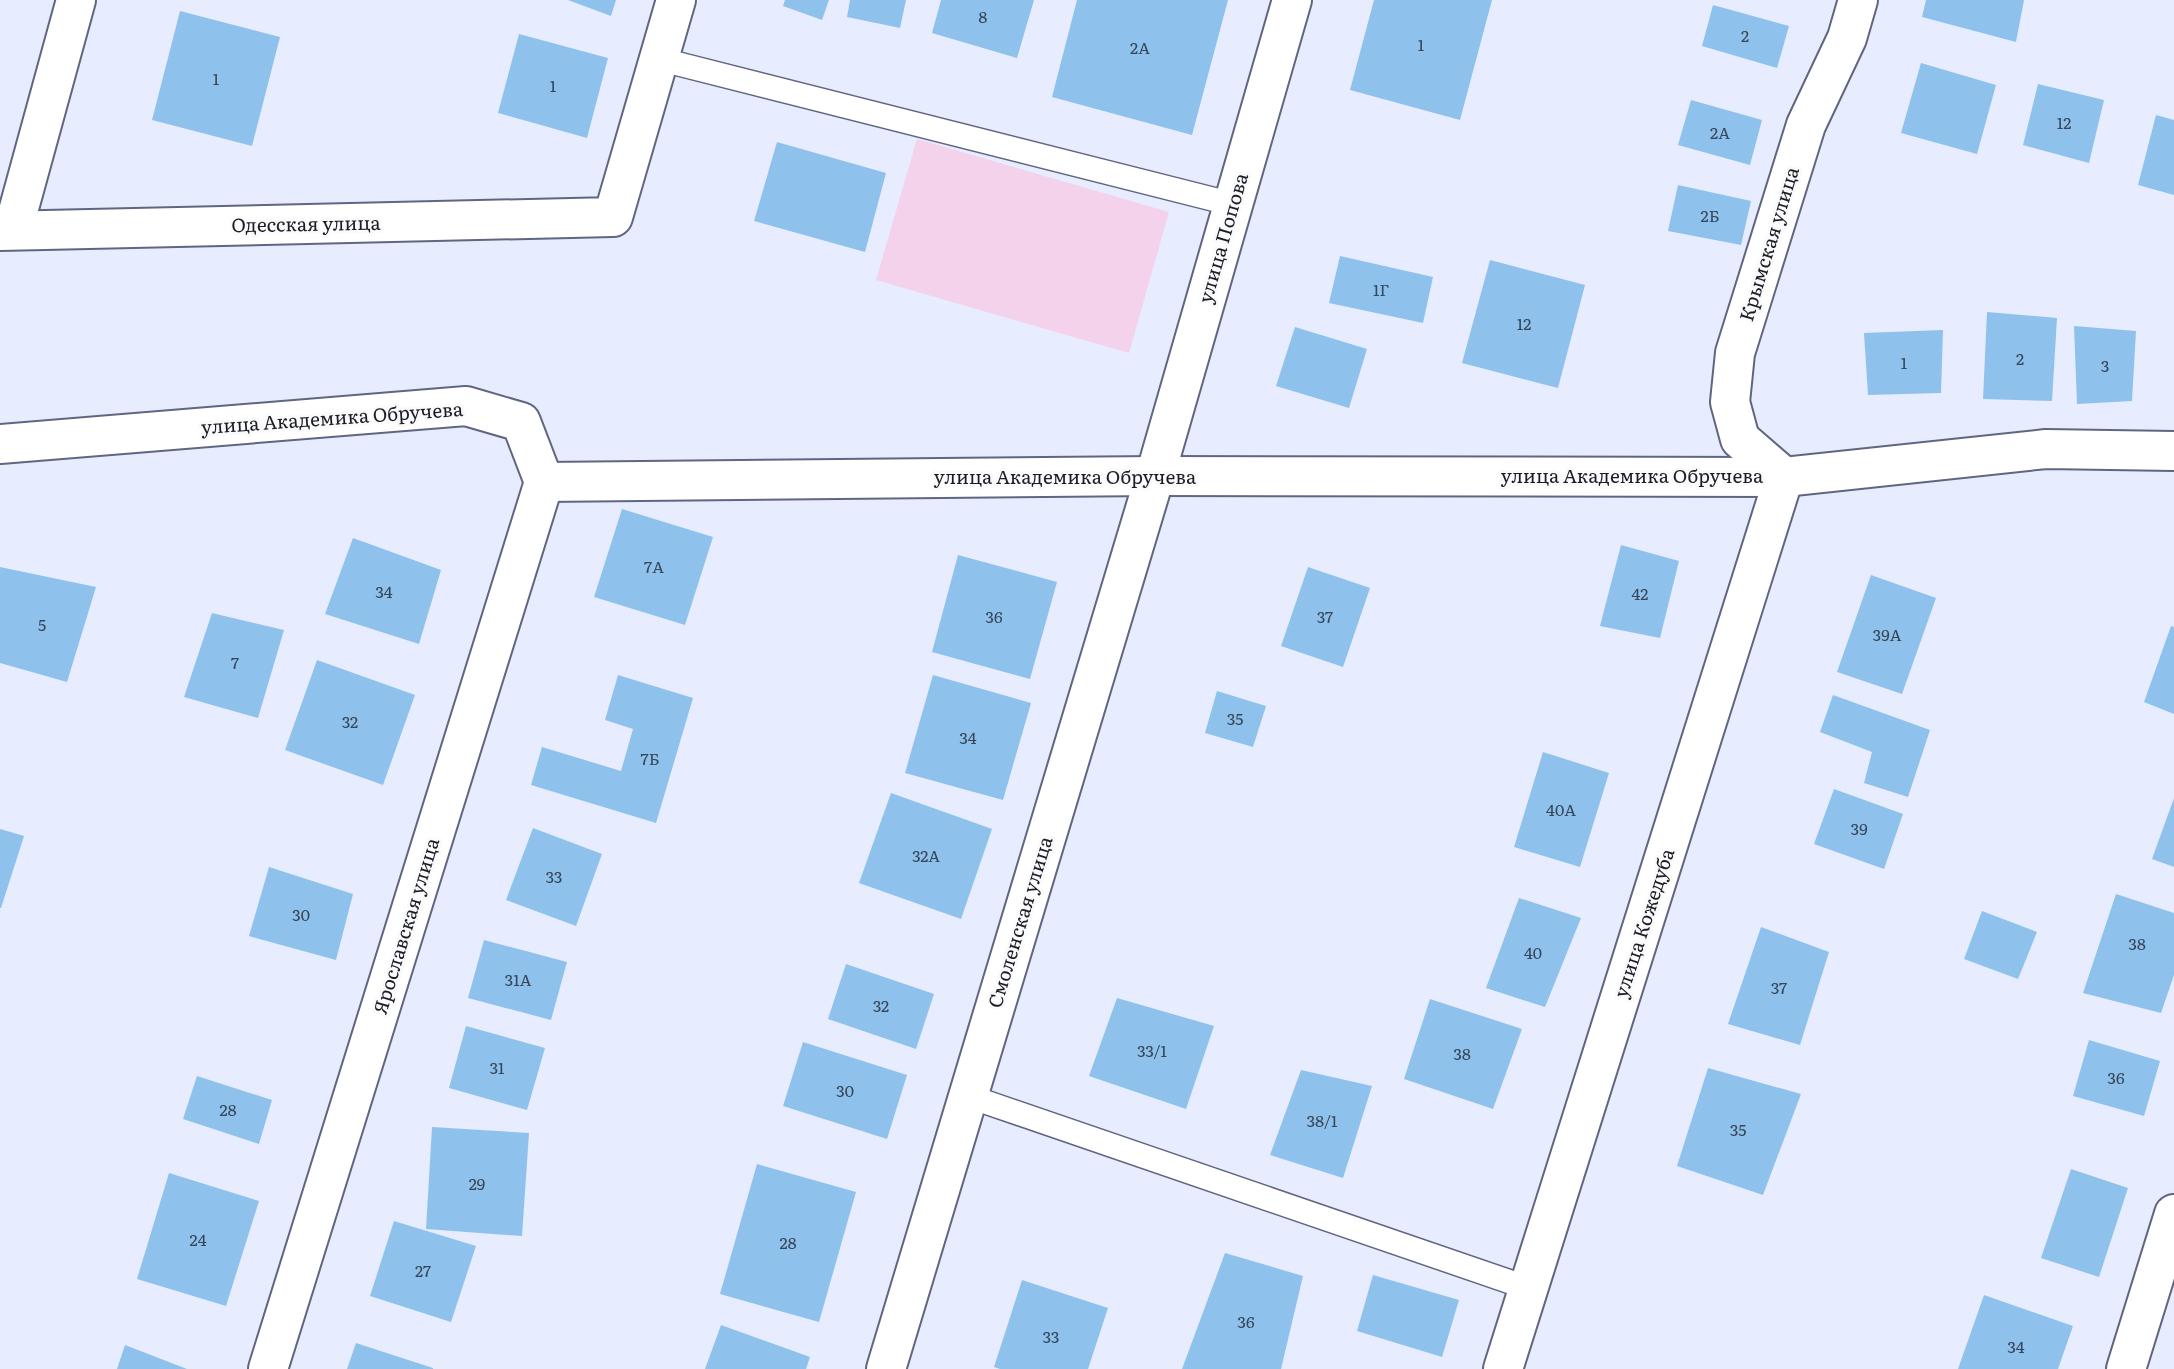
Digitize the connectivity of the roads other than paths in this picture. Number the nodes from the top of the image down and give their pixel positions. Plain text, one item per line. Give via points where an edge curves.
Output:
1 (76, 0) edge
2 (677, 0) edge
3 (1292, 0) edge
4 (1857, 0) edge
5 (659, 59) junction
6 (1232, 204) junction
7 (6, 231) edge
8 (0, 444) edge
9 (2174, 451) edge
10 (1155, 476) junction
11 (1784, 477) junction
12 (544, 482) junction
13 (968, 1096) junction
14 (2174, 1214) edge
15 (1528, 1288) junction
16 (268, 1369) edge
17 (886, 1369) edge
18 (1503, 1369) edge
19 (2126, 1369) edge

1 - 7 street
2 - 5 street
3 - 6 street, улица Попова
4 - 11 street, Крымская улица via 1847,38 1806,125 1735,353 1730,402 1740,439
5 - 6 lane
5 - 7 street, Одесская улица via 613,217
6 - 10 street, улица Попова
8 - 12 street, улица Академика Обручева via 466,406 521,422
9 - 11 street, улица Академика Обручева via 2046,449
10 - 11 street, улица Академика Обручева
10 - 12 street, улица Академика Обручева
10 - 13 street, Смоленская улица
11 - 15 street, улица Кожедуба
12 - 16 street, Ярославская улица
13 - 15 lane
13 - 17 street, Смоленская улица
14 - 19 street
15 - 18 street, улица Кожедуба

